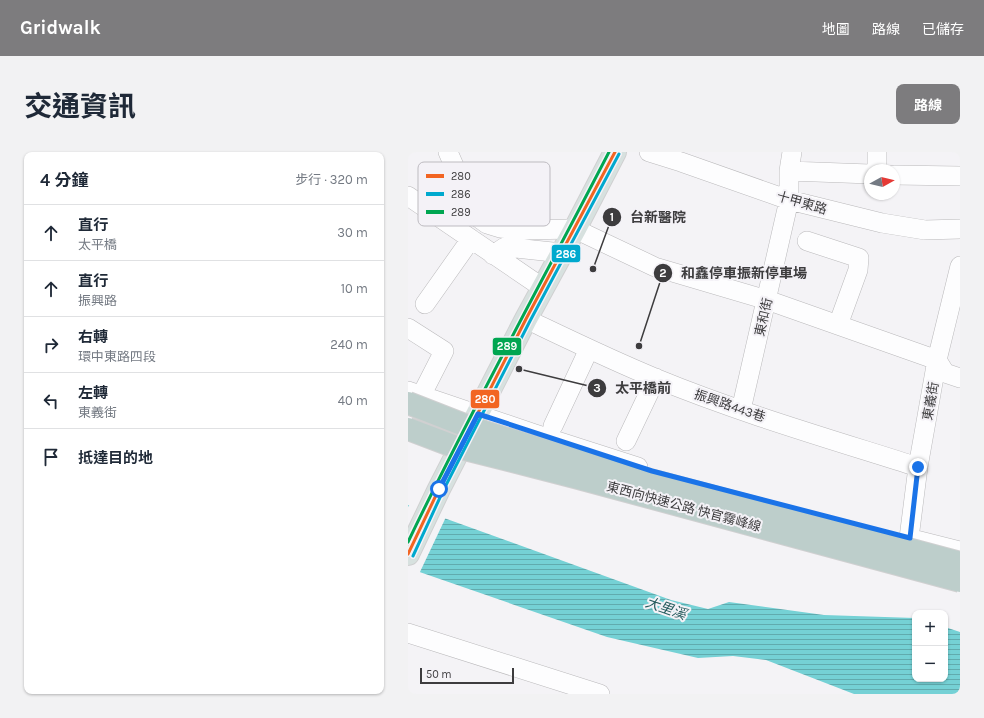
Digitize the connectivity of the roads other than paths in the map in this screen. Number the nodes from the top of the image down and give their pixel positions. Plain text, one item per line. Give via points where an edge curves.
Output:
1 (448, 152) edge
2 (615, 152) edge
3 (649, 152) edge
4 (792, 152) edge
5 (878, 152) edge
6 (452, 162) edge
7 (877, 164) edge
8 (789, 171) junction
9 (864, 174) edge
10 (900, 175) edge
11 (960, 176) edge
12 (408, 196) edge
13 (789, 200) junction
14 (418, 203) edge
15 (451, 226) edge
16 (494, 226) edge
17 (575, 229) junction
18 (960, 229) edge
19 (471, 240) junction
20 (807, 241) dead end
21 (562, 253) junction
22 (494, 255) junction
23 (960, 266) edge
24 (543, 288) junction
25 (767, 300) junction
26 (425, 304) dead end
27 (526, 319) junction
28 (838, 325) junction
29 (953, 326) edge
30 (408, 328) edge
31 (589, 349) junction
32 (937, 360) junction
33 (656, 378) junction
34 (960, 378) edge
35 (412, 397) edge
36 (741, 410) junction
37 (478, 414) junction
38 (553, 426) dead end
39 (408, 429) edge
40 (626, 441) dead end
41 (918, 467) junction
42 (910, 538) junction
43 (960, 552) edge
44 (408, 554) edge
45 (960, 564) edge
46 (960, 581) edge
47 (408, 633) edge
48 (600, 694) edge

1 - 6 street
2 - 17 main road
3 - 13 street, 十甲東路
4 - 8 street, 東和街
5 - 7 street
8 - 9 street
8 - 13 street, 東和街
10 - 11 street
12 - 14 street
13 - 18 street, 十甲東路 via 882,223 925,230
13 - 25 street, 東和街
15 - 19 street
16 - 17 street via 522,230
17 - 21 main road
17 - 25 street via 655,267
19 - 22 street
19 - 26 street
20 - 28 street via 859,258 858,270
21 - 22 street via 505,247
21 - 24 main road
22 - 24 street
23 - 29 street, 東義街
24 - 27 main road
25 - 28 street
25 - 36 street, 東和街
27 - 31 street, 振興路443巷
27 - 37 main road
28 - 32 street
29 - 32 street, 東義街
30 - 35 street via 444,351
31 - 33 street, 振興路443巷
31 - 38 street
32 - 34 street via 945,373
32 - 41 street, 東義街
33 - 36 street, 振興路443巷
33 - 40 street
35 - 37 street
35 - 45 highway, 東西向快速公路 快官霧峰線, bridge via 472,428 579,461
36 - 41 street, 振興路443巷
37 - 42 street via 652,471
37 - 44 main road
39 - 46 highway, 東西向快速公路 快官霧峰線, bridge via 453,446
41 - 42 street, 東義街
42 - 43 street
47 - 48 street

